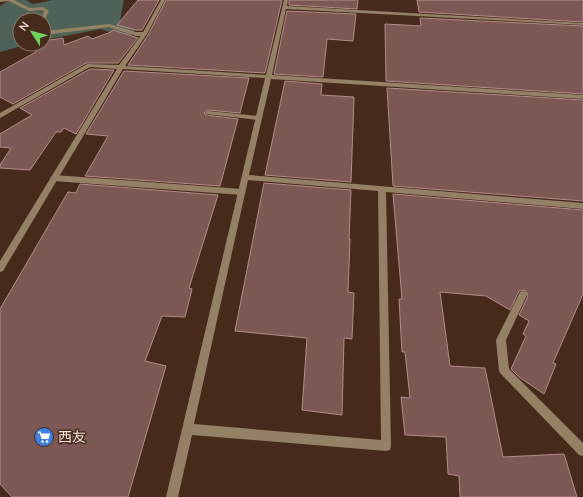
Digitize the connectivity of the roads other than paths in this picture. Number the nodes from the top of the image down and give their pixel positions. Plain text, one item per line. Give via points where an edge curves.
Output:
1 (0, 0) edge
2 (10, 0) edge
3 (163, 0) edge
4 (285, 4) edge
5 (47, 12) edge
6 (583, 24) edge
7 (52, 31) edge
8 (144, 34) junction
9 (121, 68) junction
10 (268, 76) junction
11 (583, 97) edge
12 (208, 114) dead end
13 (0, 116) edge
14 (259, 118) junction
15 (54, 178) junction
16 (245, 178) junction
17 (382, 189) junction
18 (242, 192) junction
19 (583, 206) edge
20 (0, 268) edge
21 (523, 295) dead end
22 (188, 429) junction
23 (583, 451) edge
24 (172, 497) edge

1 - 2 street
2 - 5 street via 29,10 44,8
3 - 8 street
4 - 6 street
4 - 10 street
7 - 8 street via 109,25
8 - 9 street
9 - 10 street
9 - 13 street via 89,65
9 - 15 street
10 - 11 street
10 - 14 street
12 - 14 street
14 - 16 street
15 - 18 street
15 - 20 street
16 - 17 street
16 - 18 street
17 - 19 street
17 - 22 street via 386,446
18 - 22 street
21 - 23 street via 501,340 504,371
22 - 24 street

